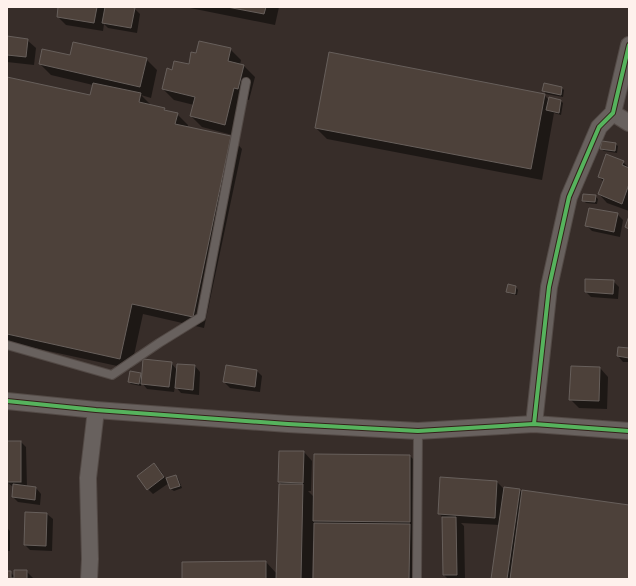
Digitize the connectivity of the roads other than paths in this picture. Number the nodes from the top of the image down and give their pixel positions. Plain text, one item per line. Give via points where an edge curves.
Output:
1 (629, 44) edge
2 (246, 82) dead end
3 (613, 113) junction
4 (629, 123) edge
5 (7, 345) edge
6 (7, 401) edge
7 (96, 410) junction
8 (534, 424) junction
9 (418, 431) junction
10 (629, 431) edge
11 (89, 579) edge
12 (417, 579) edge

1 - 3 street
2 - 5 lane via 201,316 112,375
3 - 4 street
3 - 8 street via 599,127 569,197 549,287
6 - 7 street
7 - 9 street
7 - 11 street via 88,478
8 - 9 street
8 - 10 street
9 - 12 lane

